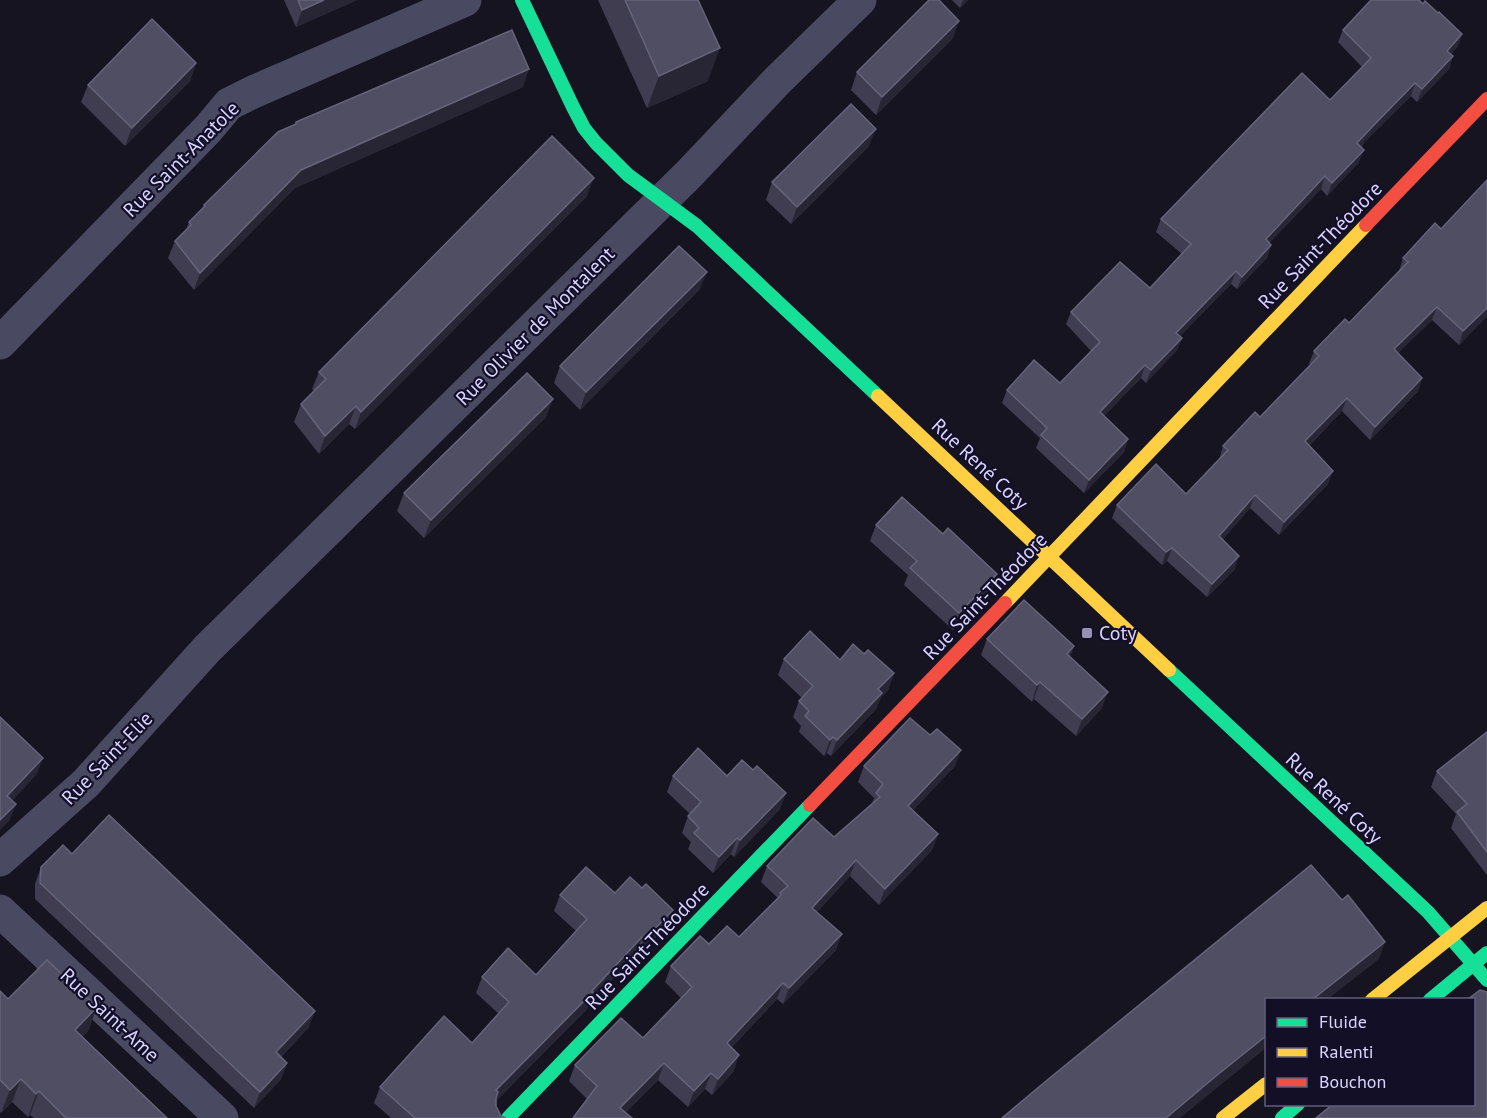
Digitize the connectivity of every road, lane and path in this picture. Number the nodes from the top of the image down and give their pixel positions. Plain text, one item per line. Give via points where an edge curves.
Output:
1 (465, 0) edge
2 (522, 0) edge
3 (860, 0) edge
4 (1487, 99) edge
5 (661, 200) junction
6 (0, 343) edge
7 (1050, 556) junction
8 (207, 649) joint
9 (0, 860) edge
10 (1487, 908) edge
11 (0, 911) edge
12 (1451, 936) junction
13 (1487, 953) edge
14 (1474, 963) junction
15 (1487, 980) edge
16 (1373, 998) edge
17 (1431, 998) edge
18 (1265, 1085) edge
19 (1296, 1106) edge
20 (222, 1118) edge
21 (508, 1118) edge
22 (1223, 1118) edge
23 (1282, 1118) edge

1 - 6 street, Rue Saint-Anatole via 229,104
2 - 5 street, Rue René Coty via 584,128 628,175
3 - 5 street, Rue Olivier de Montalent
4 - 7 street, Rue Saint-Théodore
5 - 7 street, Rue René Coty via 697,226
5 - 8 street, Rue Olivier de Montalent
7 - 12 street, Rue René Coty
7 - 21 street, Rue Saint-Théodore
8 - 9 street, Rue Saint-Elie via 86,783
10 - 12 street
11 - 20 street, Rue Saint-Ame
12 - 14 street, Rue René Coty
12 - 16 street
13 - 14 street
14 - 15 street, Rue René Coty
14 - 17 street
18 - 22 street
19 - 23 street

